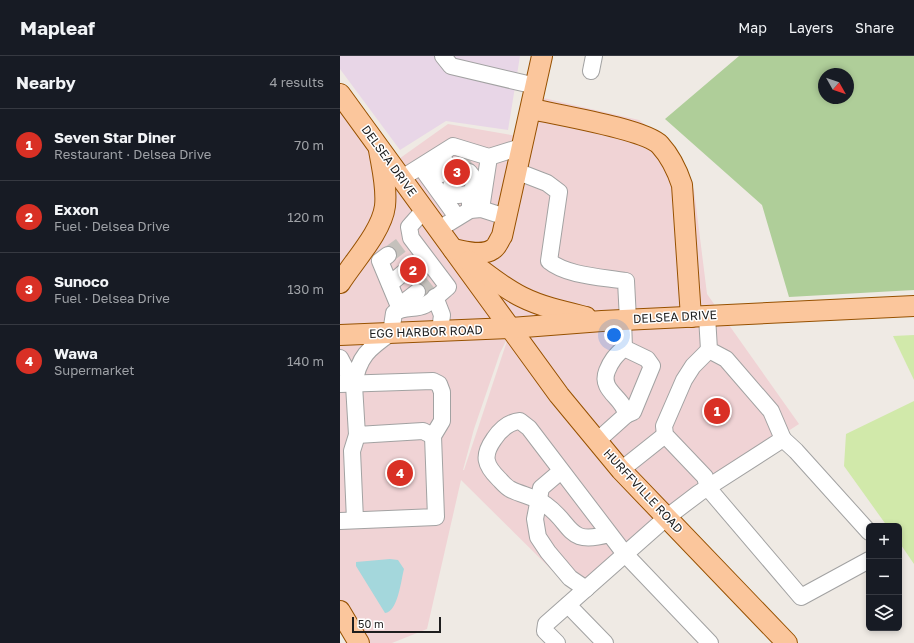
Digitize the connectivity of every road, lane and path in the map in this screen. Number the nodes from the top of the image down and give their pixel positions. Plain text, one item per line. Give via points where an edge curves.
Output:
1 (443, 56) edge
2 (542, 56) edge
3 (536, 86) junction
4 (340, 94) edge
5 (532, 109) junction
6 (379, 146) junction
7 (521, 147) junction
8 (489, 157) junction
9 (422, 167) junction
10 (451, 168) junction
11 (516, 171) junction
12 (402, 178) junction
13 (470, 194) junction
14 (424, 210) junction
15 (469, 212) junction
16 (506, 217) junction
17 (439, 230) junction
18 (453, 249) junction
19 (392, 270) dead end
20 (469, 271) junction
21 (440, 281) junction
22 (340, 283) edge
23 (417, 292) tunnel mouth
24 (435, 297) junction
25 (914, 306) edge
26 (399, 307) junction
27 (699, 316) junction
28 (626, 320) junction
29 (602, 321) junction
30 (511, 328) junction
31 (440, 331) junction
32 (391, 333) junction
33 (340, 335) edge
34 (624, 348) junction
35 (709, 350) junction
36 (340, 358) edge
37 (347, 385) edge
38 (626, 415) junction
39 (665, 434) junction
40 (357, 435) junction
41 (433, 436) junction
42 (783, 439) junction
43 (597, 441) junction
44 (621, 470) junction
45 (561, 471) junction
46 (708, 488) junction
47 (538, 501) junction
48 (666, 518) junction
49 (348, 520) edge
50 (866, 529) edge
51 (609, 534) junction
52 (625, 554) junction
53 (866, 562) edge
54 (586, 589) junction
55 (568, 604) junction
56 (340, 611) edge
57 (359, 643) edge
58 (557, 643) edge
59 (604, 643) edge
60 (710, 643) edge
61 (787, 643) edge

1 - 3 lane via 451,66
2 - 3 main road
3 - 5 main road
4 - 6 main road, DELSEA DRIVE
5 - 7 main road via 527,118
5 - 27 main road via 635,132 659,144 675,164 682,185
6 - 12 main road, DELSEA DRIVE
6 - 22 main road via 385,206 381,219
7 - 8 lane
7 - 11 main road
8 - 10 lane via 453,146
8 - 15 lane
9 - 10 lane
9 - 12 lane
9 - 15 lane
10 - 13 lane via 458,195
10 - 13 lane via 476,181
11 - 16 main road
11 - 28 lane via 548,183 559,192 549,262 569,272 626,281
12 - 14 main road, DELSEA DRIVE
13 - 15 lane
14 - 17 main road, DELSEA DRIVE
14 - 21 lane via 409,227 415,250
15 - 16 lane
15 - 17 lane
16 - 18 main road via 502,236 494,249 476,253
17 - 18 main road, DELSEA DRIVE
18 - 20 main road, DELSEA DRIVE
18 - 29 main road via 523,298
19 - 26 lane
20 - 21 lane
20 - 30 main road, DELSEA DRIVE
21 - 24 lane
23 - 26 lane
24 - 26 lane via 426,305 415,308
24 - 31 lane via 442,315
25 - 27 main road, DELSEA DRIVE
26 - 32 lane via 394,313
27 - 28 main road, DELSEA DRIVE
27 - 35 lane
28 - 29 main road, DELSEA DRIVE
28 - 34 lane
29 - 30 main road, DELSEA DRIVE
30 - 31 main road, EGG HARBOR ROAD
30 - 43 main road, HURFFVILLE ROAD via 559,395
31 - 32 main road, EGG HARBOR ROAD
32 - 33 main road, EGG HARBOR ROAD
32 - 37 lane via 372,346
34 - 38 lane via 613,358 604,378
34 - 38 lane via 647,359 652,366 633,412
35 - 39 lane via 693,366 684,380 664,426
35 - 42 lane via 726,359 771,411
36 - 37 lane via 345,365
37 - 40 lane
37 - 41 lane via 433,381 439,384 442,392 442,421
38 - 43 lane
39 - 44 lane
39 - 46 lane via 705,477
40 - 41 lane via 424,431
40 - 49 lane via 352,451
41 - 49 lane via 436,517
42 - 46 lane
42 - 50 lane
43 - 44 main road, HURFFVILLE ROAD
44 - 48 main road, HURFFVILLE ROAD
45 - 47 lane via 541,488
45 - 47 lane via 529,428 520,421 508,424 497,434 485,457 486,463 509,488
45 - 51 lane
46 - 48 lane
46 - 53 lane via 801,597
47 - 51 lane via 548,506 581,538
47 - 54 lane via 535,519 538,537 570,578
48 - 52 lane
48 - 61 main road, HURFFVILLE ROAD
51 - 52 lane
52 - 54 lane
52 - 60 lane
54 - 55 lane
55 - 58 lane via 544,627
55 - 59 lane
56 - 57 main road

